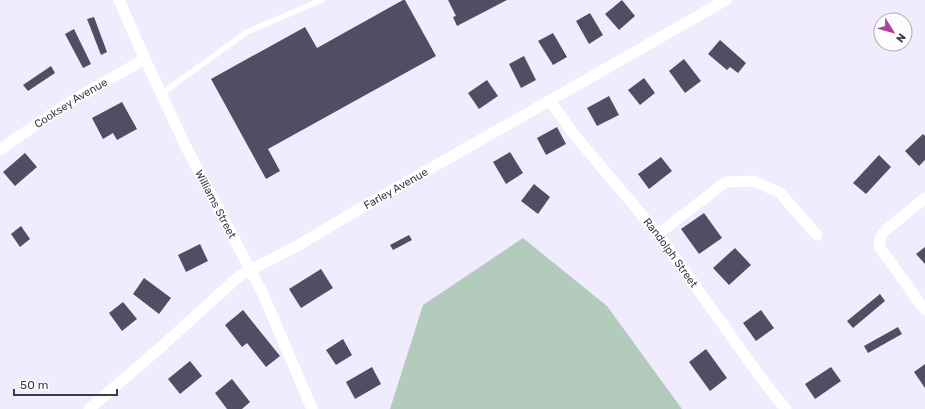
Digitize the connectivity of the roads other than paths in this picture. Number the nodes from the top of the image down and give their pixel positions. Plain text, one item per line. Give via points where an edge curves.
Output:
1 (119, 0) edge
2 (322, 0) edge
3 (726, 0) edge
4 (145, 59) junction
5 (161, 94) junction
6 (550, 100) junction
7 (0, 150) edge
8 (925, 198) edge
9 (658, 234) junction
10 (817, 235) dead end
11 (251, 270) junction
12 (925, 310) edge
13 (89, 409) edge
14 (312, 409) edge
15 (786, 409) edge

1 - 4 street, Williams Street
2 - 5 lane via 247,32
3 - 6 street, Farley Avenue
4 - 5 street, Williams Street
4 - 7 street, Cooksey Avenue via 78,97
5 - 11 street, Williams Street
6 - 9 street, Randolph Street via 572,132
6 - 11 street, Farley Avenue
8 - 12 street via 886,230 878,242
9 - 10 street via 726,182 754,181 780,193
9 - 15 street, Randolph Street
11 - 13 street, Farley Avenue via 236,279
11 - 14 street, Williams Street

